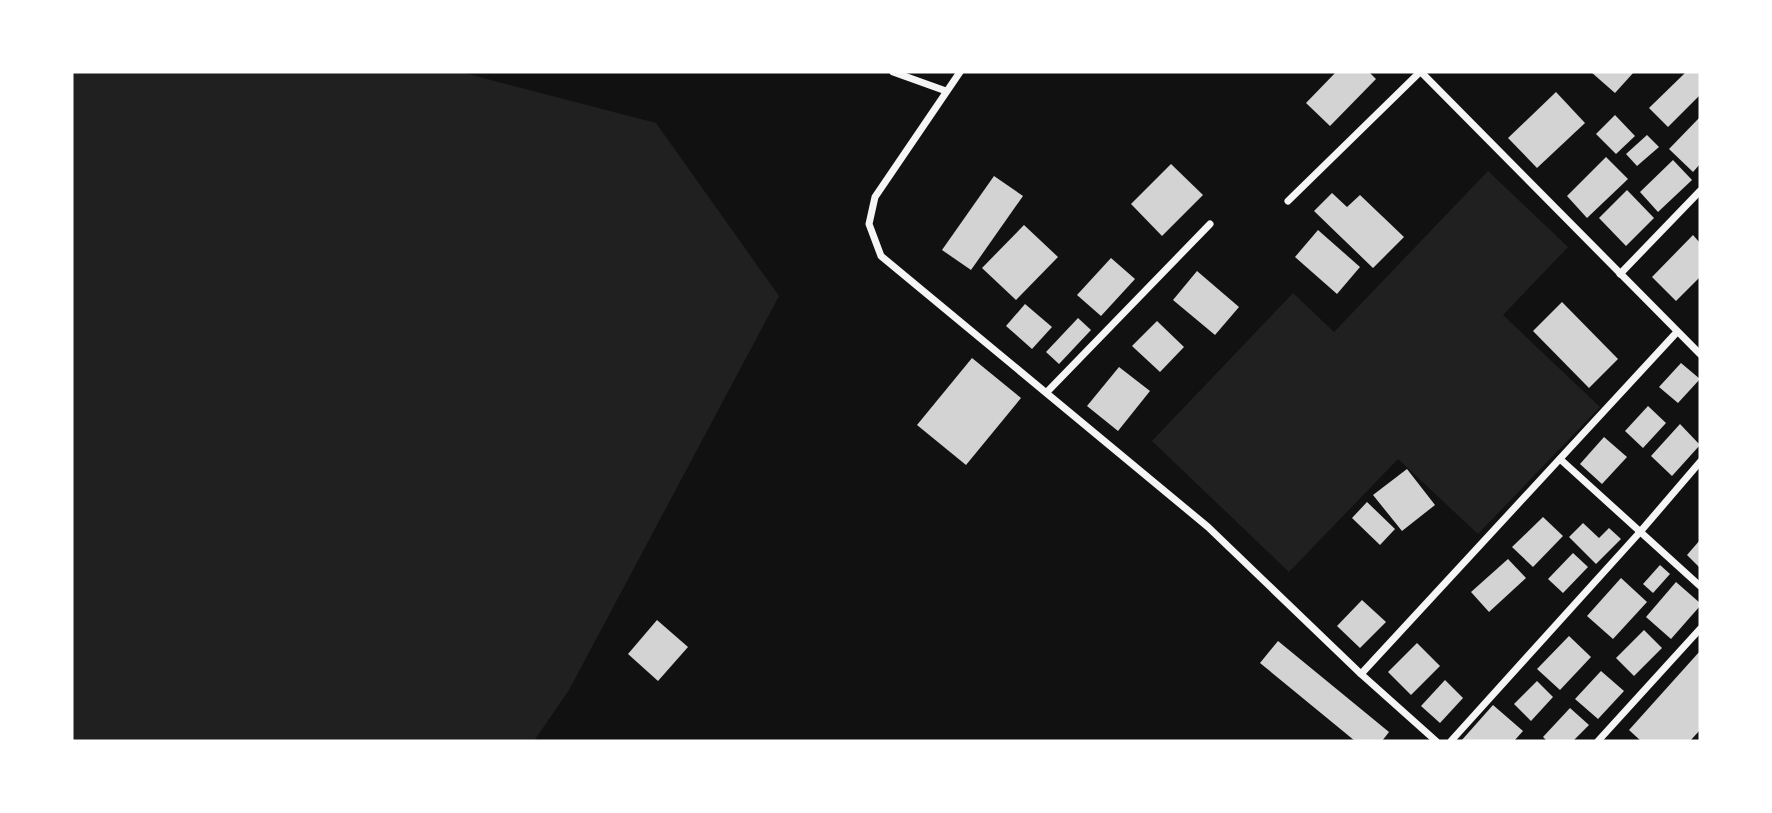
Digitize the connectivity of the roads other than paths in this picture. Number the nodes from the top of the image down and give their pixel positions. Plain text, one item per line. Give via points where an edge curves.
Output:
1 (893, 72) edge
2 (960, 72) edge
3 (1421, 72) edge
4 (946, 91) junction
5 (1700, 191) edge
6 (1288, 201) dead end
7 (1210, 224) dead end
8 (1620, 274) junction
9 (1677, 332) junction
10 (1700, 354) edge
11 (1047, 392) junction
12 (1560, 459) junction
13 (1700, 462) edge
14 (1640, 532) junction
15 (1700, 586) edge
16 (1700, 629) edge
17 (1362, 674) junction
18 (1436, 741) edge
19 (1451, 741) edge
20 (1598, 741) edge

1 - 4 street
2 - 4 street
3 - 6 street
3 - 8 street
4 - 11 street via 875,197 869,224 881,256
5 - 8 street
7 - 11 street
8 - 9 street
9 - 10 street
9 - 12 street
11 - 17 street via 1208,527
12 - 14 street
12 - 17 street
13 - 14 street
14 - 15 street
14 - 19 street
16 - 20 street
17 - 18 street

